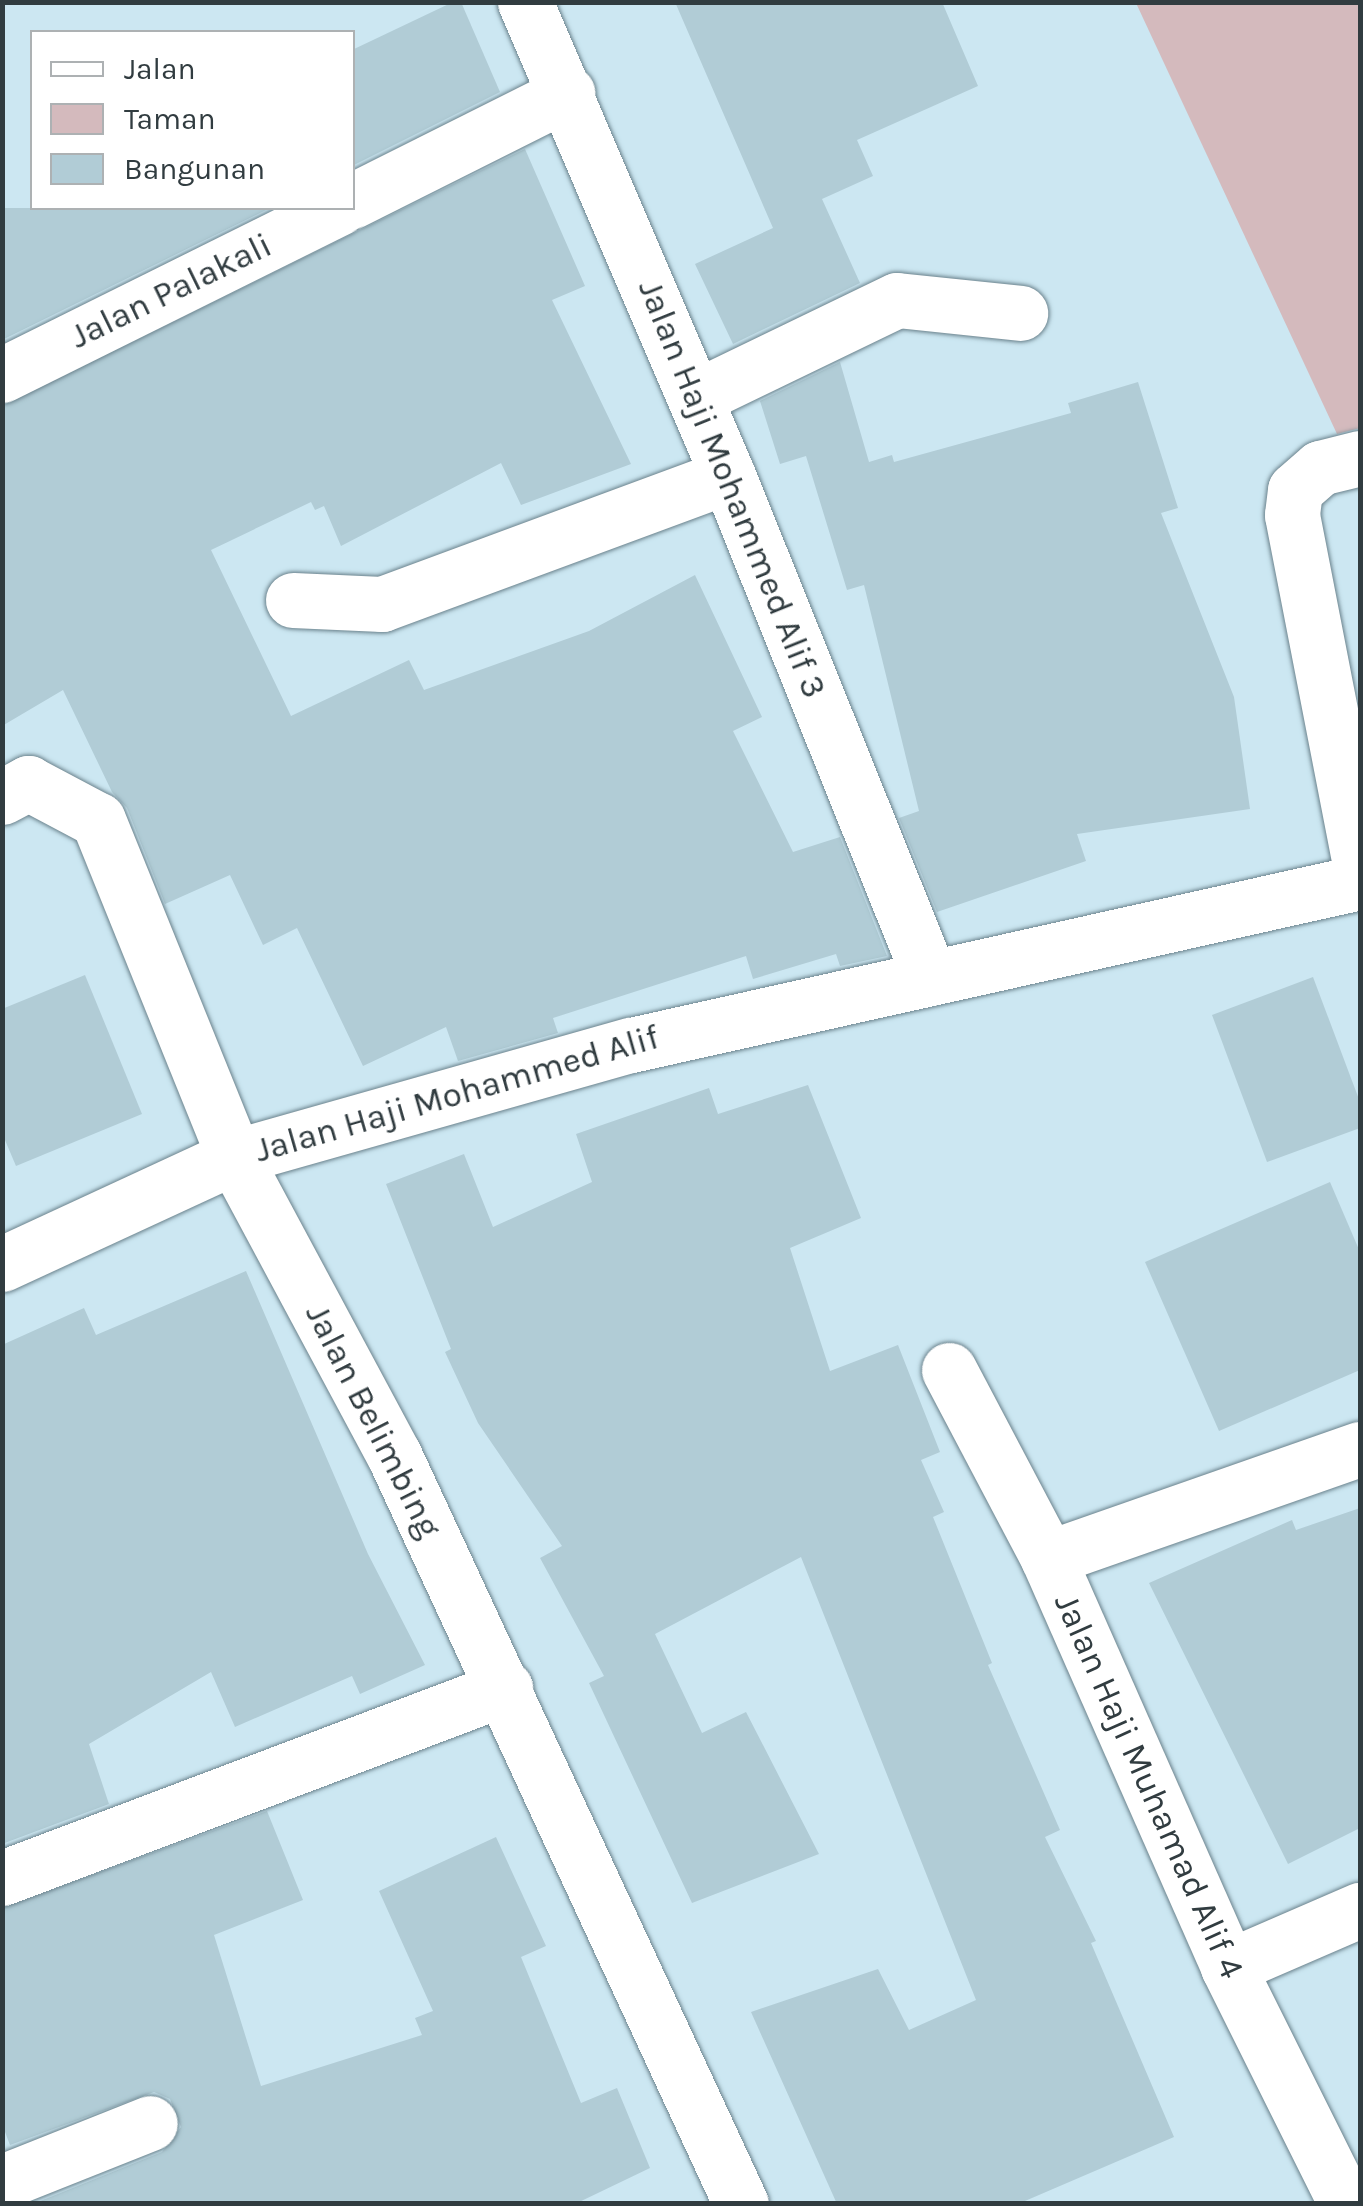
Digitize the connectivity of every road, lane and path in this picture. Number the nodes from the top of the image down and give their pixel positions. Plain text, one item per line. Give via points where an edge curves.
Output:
1 (525, 2) edge
2 (568, 94) junction
3 (355, 199) edge
4 (334, 210) edge
5 (1020, 314) dead end
6 (2, 375) edge
7 (696, 397) junction
8 (1360, 458) edge
9 (728, 476) junction
10 (293, 600) dead end
11 (2, 797) edge
12 (1360, 864) edge
13 (1360, 882) edge
14 (930, 978) junction
15 (234, 1157) junction
16 (2, 1264) edge
17 (949, 1370) dead end
18 (1360, 1449) edge
19 (1048, 1558) junction
20 (505, 1688) junction
21 (2, 1878) edge
22 (1360, 1910) edge
23 (1228, 1968) junction
24 (150, 2123) dead end
25 (2, 2182) edge
26 (741, 2204) edge
27 (1346, 2204) edge

1 - 2 street, Jalan Haji Mohammed Alif 3
2 - 3 street
2 - 7 street, Jalan Haji Mohammed Alif 3
4 - 6 street, Jalan Palakali
5 - 7 street via 897,300
7 - 9 street, Jalan Haji Mohammed Alif 3
8 - 12 street via 1320,468 1295,490 1292,515
9 - 10 street via 382,604
9 - 14 street, Jalan Haji Mohammed Alif 3
11 - 15 street, Jalan Belimbing via 28,783 98,820
13 - 14 street, Jalan Haji Mohammed Alif
14 - 15 street, Jalan Haji Mohammed Alif via 631,1044
15 - 16 street, Jalan Haji Mohammed Alif
15 - 20 street, Jalan Belimbing via 394,1455
17 - 19 street, Jalan Haji Muhamad Alif 4
18 - 19 street
19 - 23 street, Jalan Haji Muhamad Alif 4
20 - 21 street
20 - 26 street, Jalan Belimbing
22 - 23 street
23 - 27 street, Jalan Haji Muhamad Alif 4
24 - 25 street

